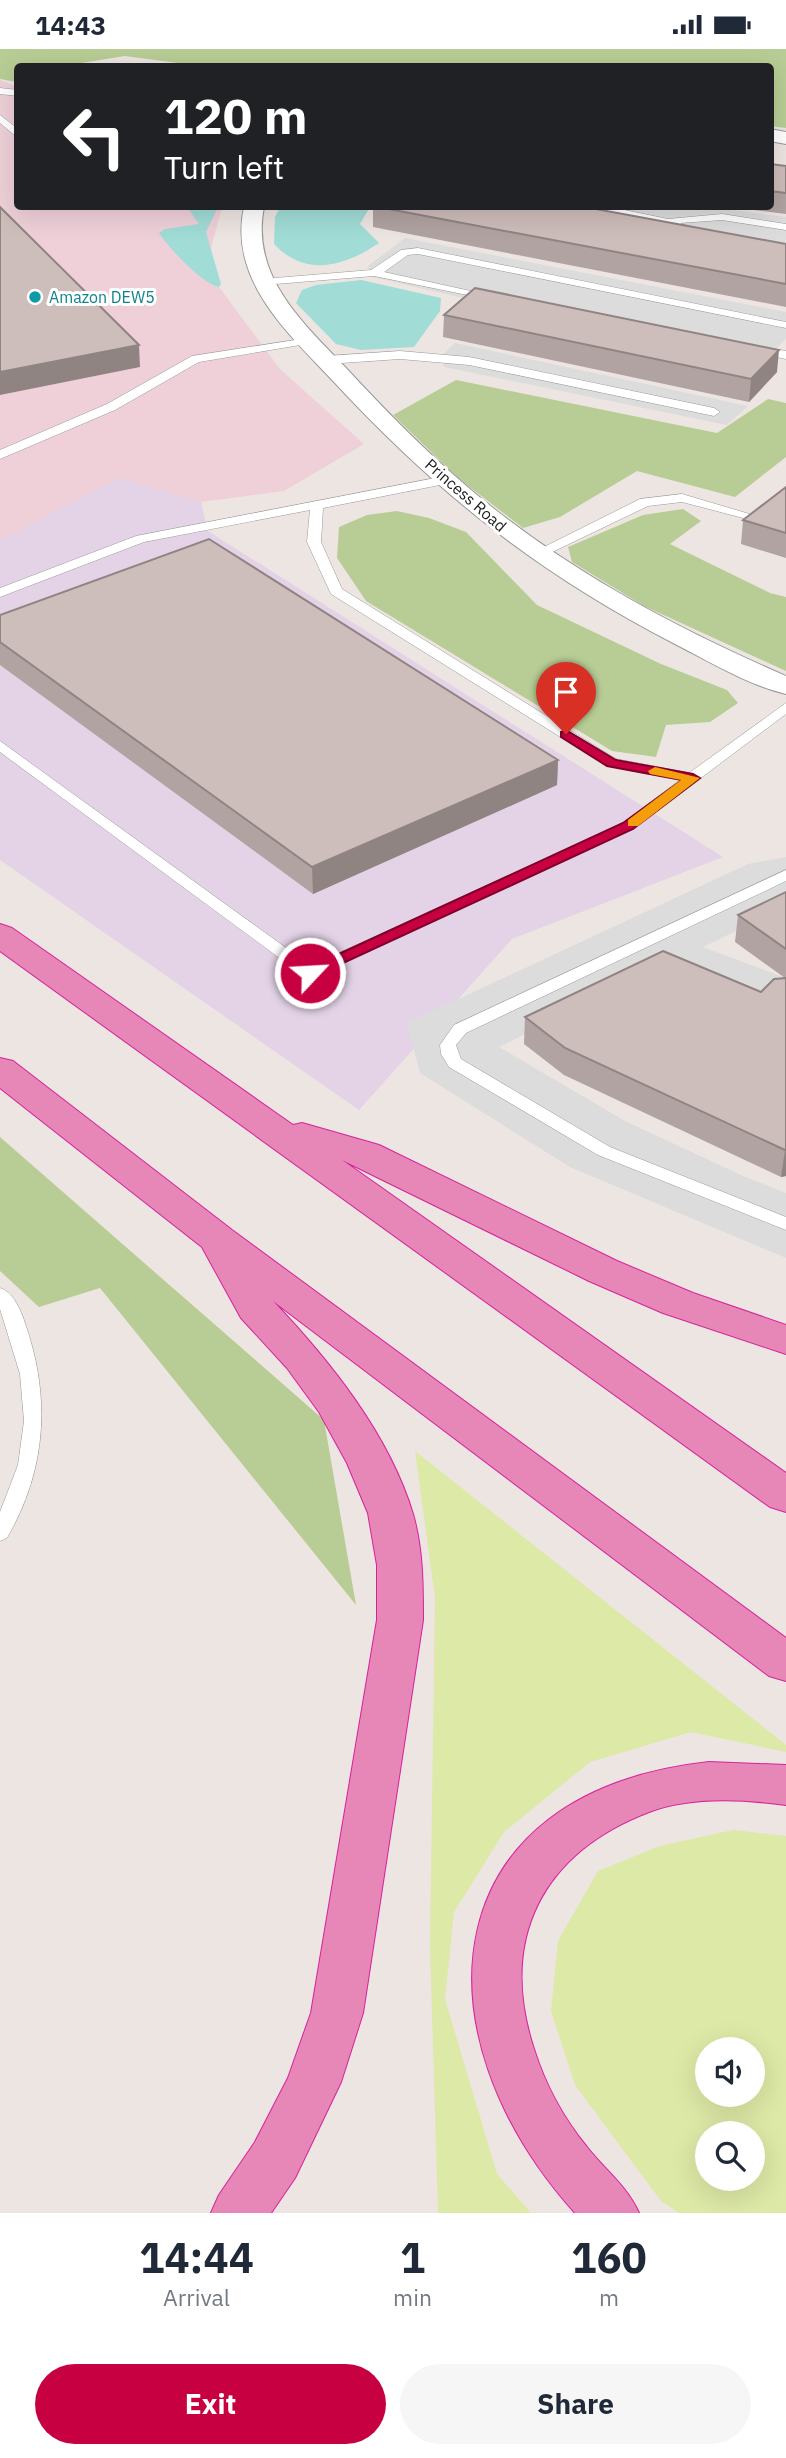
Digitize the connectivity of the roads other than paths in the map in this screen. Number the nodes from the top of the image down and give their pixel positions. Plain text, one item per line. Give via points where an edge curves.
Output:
1 (0, 118) edge
2 (14, 131) edge
3 (254, 210) edge
4 (611, 210) edge
5 (662, 220) junction
6 (786, 227) edge
7 (699, 233) edge
8 (374, 273) junction
9 (263, 282) junction
10 (511, 301) edge
11 (786, 325) edge
12 (308, 341) junction
13 (744, 348) edge
14 (786, 355) edge
15 (327, 360) junction
16 (714, 412) dead end
17 (0, 455) edge
18 (446, 480) junction
19 (317, 505) junction
20 (747, 515) edge
21 (539, 553) junction
22 (0, 593) edge
23 (786, 686) edge
24 (786, 707) edge
25 (0, 745) edge
26 (693, 778) junction
27 (786, 875) edge
28 (0, 935) edge
29 (638, 946) junction
30 (663, 955) edge
31 (0, 1069) edge
32 (270, 1125) junction
33 (786, 1224) edge
34 (218, 1239) junction
35 (0, 1294) edge
36 (786, 1340) edge
37 (786, 1496) edge
38 (0, 1533) edge
39 (786, 1663) edge
40 (786, 1786) edge
41 (239, 2213) edge
42 (611, 2213) edge

1 - 2 lane
3 - 9 street, Princess Road via 252,253
4 - 5 lane
5 - 6 lane via 722,217
5 - 7 lane
8 - 9 lane
8 - 10 lane
8 - 11 lane via 405,252 418,251
9 - 12 street, Princess Road
12 - 15 street, Princess Road
12 - 17 lane via 195,359 111,407
13 - 14 lane
15 - 16 lane via 400,355 469,361
15 - 18 street, Princess Road
18 - 19 lane
18 - 21 street, Princess Road
19 - 22 lane via 141,539
19 - 26 lane via 314,542 336,591 612,763
20 - 21 lane via 682,498 645,502
21 - 23 street, Princess Road via 628,609
24 - 26 lane
25 - 26 lane via 310,973 628,826
27 - 29 lane
28 - 32 highway
29 - 30 lane
29 - 33 lane via 460,1029 451,1037 449,1054 455,1063 604,1151
31 - 34 highway
32 - 36 highway via 365,1154 603,1272
32 - 37 highway
34 - 39 highway
34 - 41 highway via 256,1308 336,1404 369,1463 390,1513 400,1565 398,1633 337,2014 314,2082 275,2160
35 - 38 lane via 12,1310 29,1369 36,1425 26,1473
40 - 42 highway via 708,1781 658,1789 610,1805 568,1831 536,1862 510,1902 498,1940 494,1984 501,2034 519,2087 547,2139 589,2193

